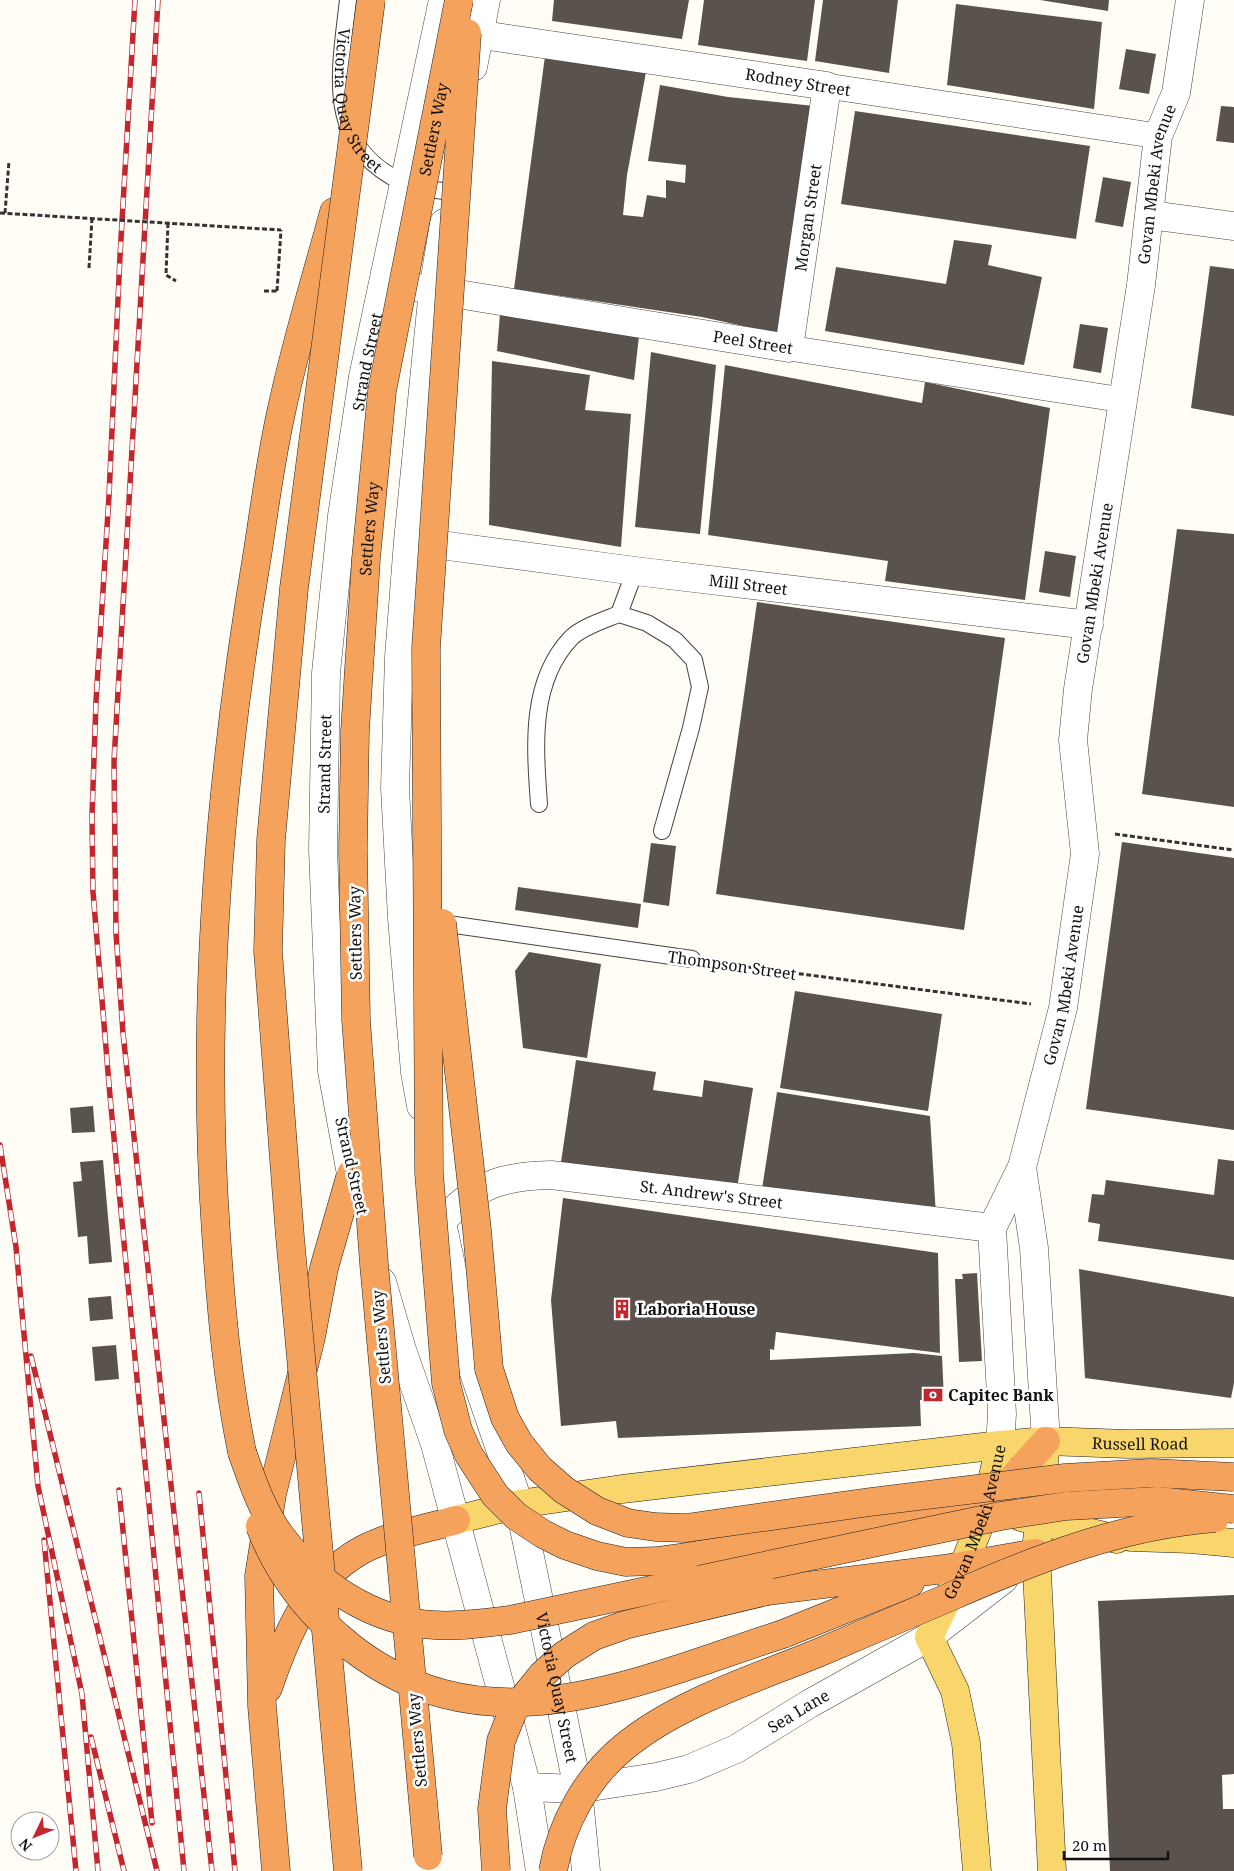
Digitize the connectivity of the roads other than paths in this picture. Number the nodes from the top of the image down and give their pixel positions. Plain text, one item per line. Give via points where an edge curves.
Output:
1 (348, 0) edge
2 (371, 0) edge
3 (442, 0) edge
4 (458, 0) edge
5 (470, 0) edge
6 (486, 0) edge
7 (1190, 0) edge
8 (438, 28) junction
9 (479, 34) junction
10 (828, 86) junction
11 (1158, 136) junction
12 (349, 156) junction
13 (405, 184) junction
14 (449, 192) junction
15 (1150, 215) junction
16 (1234, 226) edge
17 (384, 282) junction
18 (433, 290) junction
19 (789, 348) junction
20 (1123, 400) junction
21 (408, 541) junction
22 (635, 571) junction
23 (619, 614) junction
24 (1089, 625) junction
25 (426, 785) junction
26 (539, 804) dead end
27 (662, 831) dead end
28 (402, 918) junction
29 (692, 959) road end
30 (1022, 1167) junction
31 (351, 1174) junction
32 (442, 1221) junction
33 (992, 1228) junction
34 (1046, 1441) junction
35 (1234, 1443) edge
36 (1000, 1445) junction
37 (242, 1452) junction
38 (1234, 1477) edge
39 (519, 1504) junction
40 (986, 1508) junction
41 (1234, 1509) edge
42 (1234, 1517) edge
43 (456, 1520) junction
44 (1038, 1521) junction
45 (1116, 1539) junction
46 (1234, 1543) edge
47 (1036, 1553) junction
48 (954, 1567) junction
49 (929, 1637) junction
50 (262, 1706) junction
51 (527, 1787) junction
52 (578, 1789) junction
53 (276, 1871) edge
54 (348, 1871) edge
55 (430, 1871) edge
56 (496, 1871) edge
57 (540, 1871) edge
58 (553, 1871) edge
59 (586, 1871) edge
60 (977, 1871) edge
61 (1052, 1871) edge

1 - 13 lane, Victoria Quay Street via 340,74 346,125 369,162
2 - 12 highway, bridge
3 - 8 street, Strand Street
4 - 55 highway, Settlers Way, bridge via 382,391 365,568 355,731 353,849 356,1020 373,1245
5 - 25 highway, bridge via 426,648
6 - 9 street
7 - 11 street, Govan Mbeki Avenue via 1176,93
8 - 9 street, Rodney Street
8 - 13 street, Strand Street
9 - 10 street, Rodney Street
9 - 14 street
10 - 11 street, Rodney Street
10 - 19 street, Morgan Street
11 - 15 street, Govan Mbeki Avenue
12 - 37 highway, bridge via 281,412 228,752 218,865 210,986 213,1186 227,1365
12 - 54 highway, bridge via 294,588 271,840 268,951 290,1237
13 - 14 lane
13 - 17 street, Strand Street
14 - 18 street
15 - 16 street
15 - 20 street, Govan Mbeki Avenue
17 - 18 street, Peel Street
17 - 31 street, Strand Street via 363,378 342,516 326,673 323,850 332,1061
18 - 19 street, Peel Street
18 - 21 street
19 - 20 street, Peel Street
20 - 24 street, Govan Mbeki Avenue
21 - 22 street, Mill Street
21 - 28 street via 399,657 396,788
22 - 23 lane
22 - 24 street, Mill Street
23 - 26 lane via 572,637 553,663 538,705 535,754
23 - 27 lane via 647,623 675,640 694,660 700,686
24 - 30 street, Govan Mbeki Avenue via 1073,740 1085,854 1083,876 1063,1008
25 - 38 highway, bridge via 477,1230 489,1369 505,1418 519,1443 540,1469 564,1490 597,1511 628,1522 686,1528 1065,1478 1151,1474
25 - 40 highway, bridge via 429,1173 446,1383 458,1430 480,1476 516,1516 543,1534 564,1545 626,1562 686,1557
28 - 29 lane, Thompson Street
28 - 32 street via 415,1072
30 - 33 street, Govan Mbeki Avenue
30 - 34 street, Govan Mbeki Avenue via 1034,1248
31 - 43 street, Strand Street
31 - 50 highway via 324,1268 311,1337 272,1494 259,1576
32 - 33 street, St. Andrew's Street via 461,1201 491,1183 551,1175
32 - 39 street via 474,1373
33 - 36 street, Govan Mbeki Avenue via 1002,1414
34 - 35 main road, Russell Road
34 - 36 main road, Russell Road
34 - 40 highway
34 - 44 main road, Govan Mbeki Avenue
36 - 39 main road, Russell Road
36 - 40 main road, Govan Mbeki Avenue
37 - 41 highway, bridge via 261,1502 279,1534 315,1574 366,1608 432,1625 462,1626 510,1620 937,1529 1066,1506 1158,1501
37 - 48 highway, bridge via 255,1513 268,1548 300,1598 336,1636 364,1658 428,1689 469,1701 508,1704 590,1695 783,1634
39 - 43 main road, Russell Road
39 - 52 street, Victoria Quay Street
40 - 44 main road
40 - 48 main road, Govan Mbeki Avenue
42 - 58 highway, bridge via 1160,1525 1083,1544 994,1576 671,1714 622,1748 587,1787 563,1836
43 - 50 highway via 386,1540 362,1550 339,1566 312,1592 297,1614 284,1640
43 - 51 street
44 - 45 main road
44 - 47 main road, Govan Mbeki Avenue
45 - 46 main road via 1191,1538
45 - 47 main road
47 - 48 highway
47 - 49 street, Sea Lane
47 - 61 main road, Govan Mbeki Avenue
48 - 49 main road, Govan Mbeki Avenue
48 - 56 highway, bridge via 767,1591 625,1624 594,1636 564,1655 542,1675 513,1711 501,1741 492,1809
49 - 52 street, Sea Lane via 817,1699 736,1749 689,1769
49 - 60 main road via 954,1691 966,1743
50 - 53 highway
51 - 52 street, Sea Lane
51 - 57 street
52 - 59 street, Victoria Quay Street

